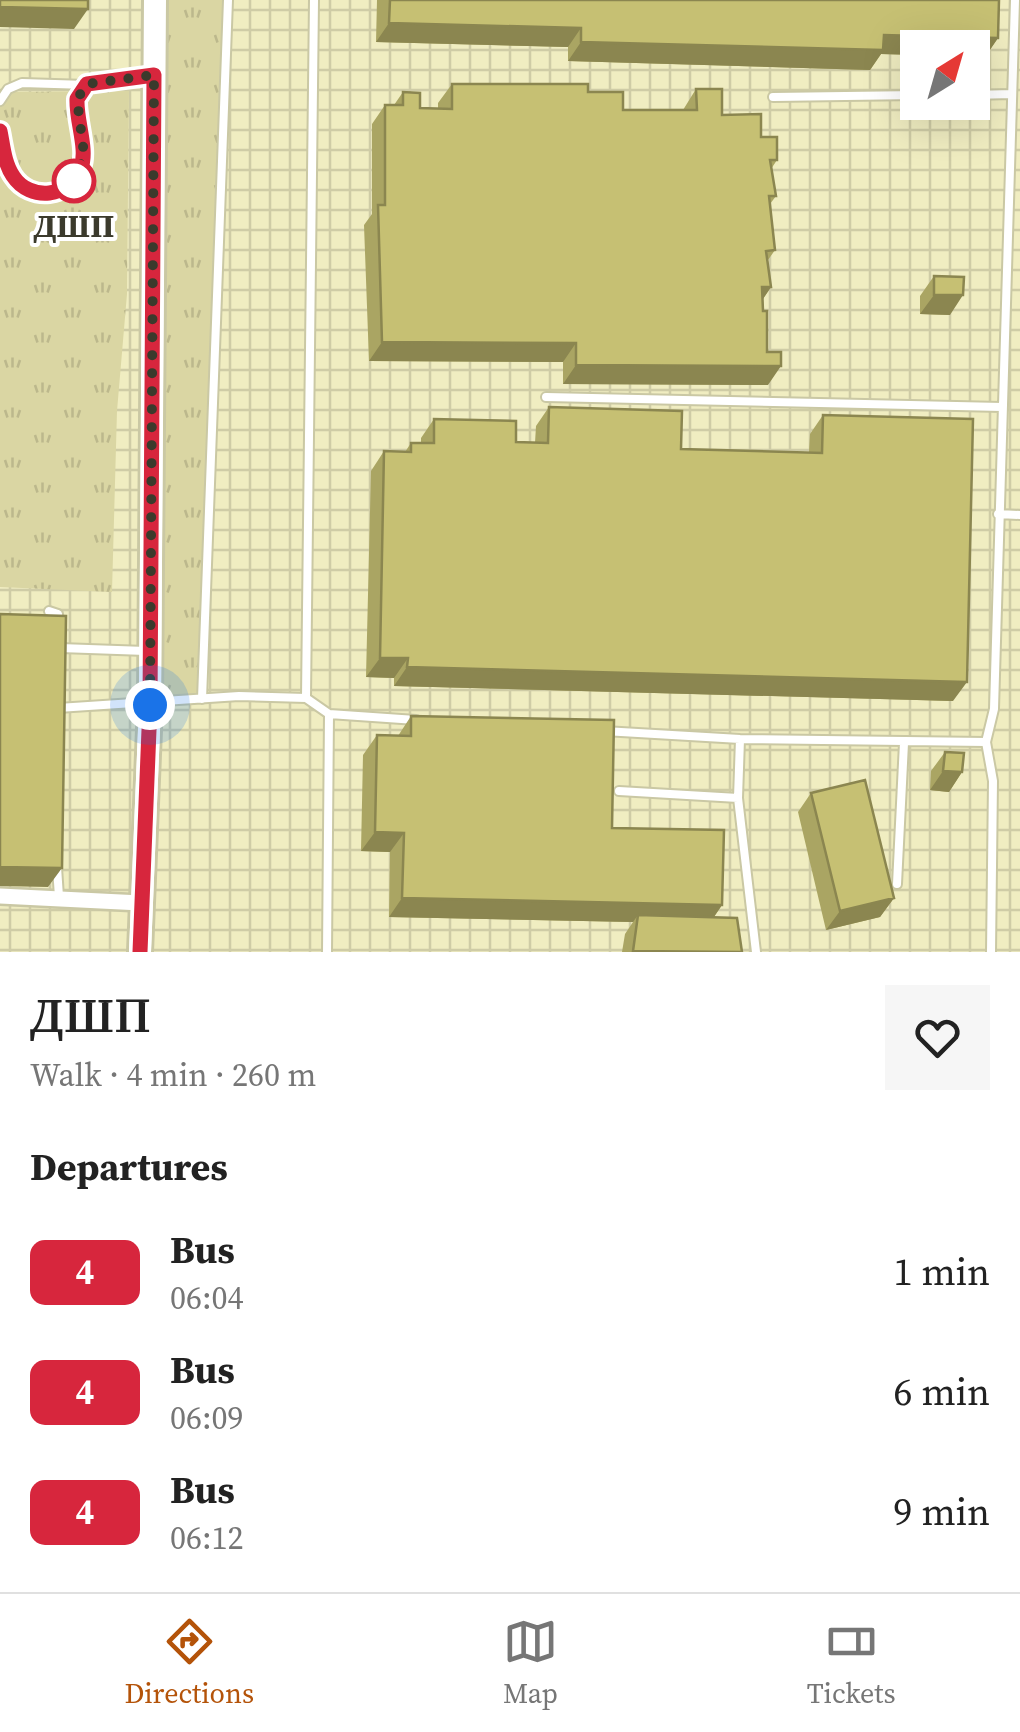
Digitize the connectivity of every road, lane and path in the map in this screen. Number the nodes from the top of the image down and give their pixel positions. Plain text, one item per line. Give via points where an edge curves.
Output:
1 (155, 0) edge
2 (228, 0) edge
3 (314, 0) edge
4 (1015, 0) edge
5 (154, 75) junction
6 (87, 84) junction
7 (1012, 94) junction
8 (900, 95) edge
9 (990, 95) edge
10 (773, 97) dead end
11 (0, 101) edge
12 (1016, 128) edge
13 (0, 131) edge
14 (546, 398) dead end
15 (1002, 407) junction
16 (998, 514) junction
17 (1020, 515) edge
18 (49, 611) edge
19 (150, 652) junction
20 (306, 698) junction
21 (202, 699) junction
22 (150, 701) junction
23 (330, 714) junction
24 (427, 720) edge
25 (58, 724) edge
26 (584, 730) edge
27 (740, 739) junction
28 (986, 742) junction
29 (904, 743) junction
30 (620, 791) dead end
31 (738, 798) junction
32 (57, 853) edge
33 (897, 884) dead end
34 (0, 896) edge
35 (58, 898) junction
36 (141, 904) junction
37 (140, 952) edge
38 (327, 952) edge
39 (756, 952) edge
40 (991, 952) edge

1 - 5 main road
2 - 21 lane
3 - 20 lane
4 - 7 lane
5 - 6 lane
5 - 19 main road
6 - 11 lane via 22,83
6 - 13 lane via 77,99 83,164 60,191 40,194 23,187 8,166
7 - 9 lane
7 - 12 lane
8 - 10 lane
12 - 15 lane
14 - 15 lane
15 - 16 lane
16 - 17 lane
16 - 28 lane via 994,710
18 - 19 lane via 58,614 57,648
19 - 22 main road
20 - 21 lane
20 - 23 lane
21 - 22 lane
22 - 25 lane via 58,705
22 - 36 main road
23 - 24 lane
23 - 38 lane
26 - 27 lane
27 - 29 lane
27 - 31 lane
28 - 29 lane
28 - 40 lane via 993,782
29 - 33 lane
30 - 31 lane
31 - 39 lane
32 - 35 lane
34 - 35 street
35 - 36 street
36 - 37 main road

